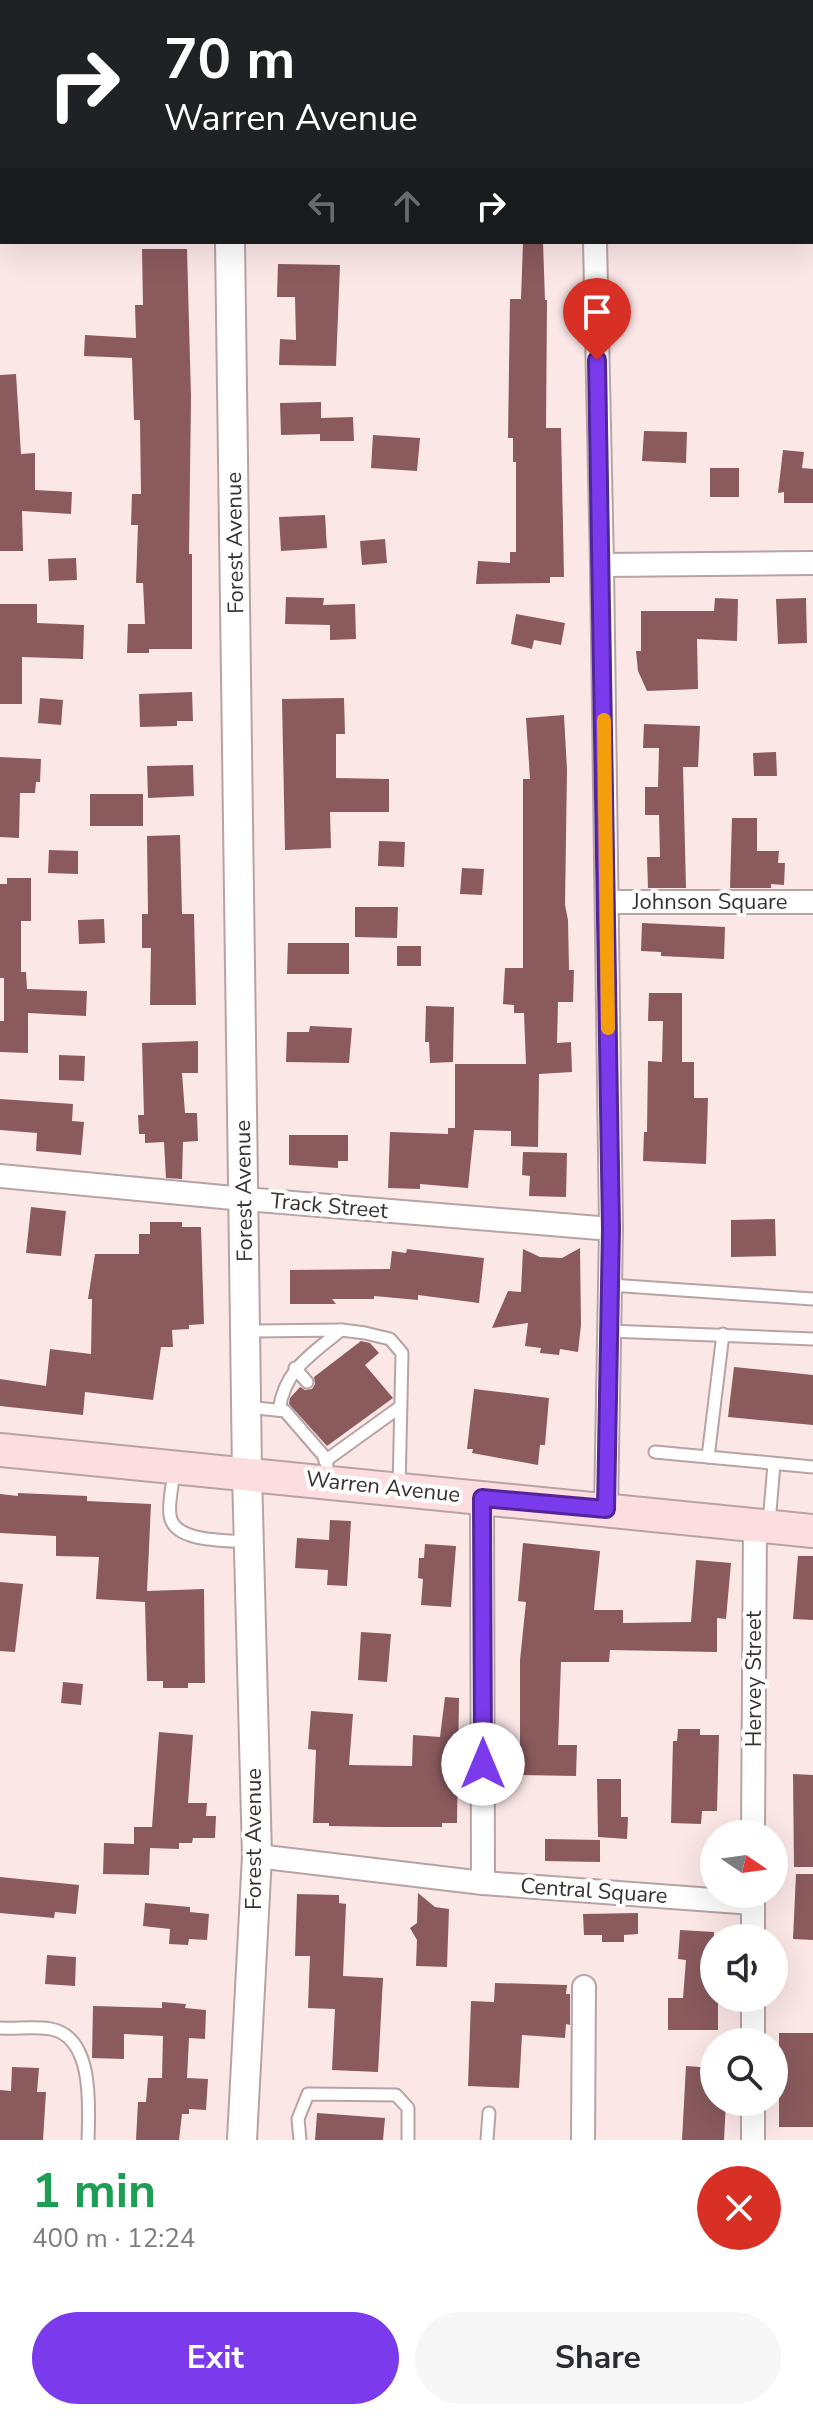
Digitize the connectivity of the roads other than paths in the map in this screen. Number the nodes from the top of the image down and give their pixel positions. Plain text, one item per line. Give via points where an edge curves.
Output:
1 (230, 244) edge
2 (595, 244) edge
3 (813, 563) edge
4 (602, 565) junction
5 (607, 902) junction
6 (813, 902) edge
7 (0, 1176) edge
8 (244, 1199) junction
9 (611, 1229) junction
10 (610, 1285) junction
11 (813, 1299) edge
12 (342, 1330) junction
13 (246, 1331) junction
14 (609, 1331) junction
15 (723, 1334) junction
16 (813, 1339) edge
17 (295, 1368) junction
18 (307, 1382) dead end
19 (247, 1407) junction
20 (400, 1407) junction
21 (279, 1410) junction
22 (0, 1450) edge
23 (655, 1452) dead end
24 (708, 1457) junction
25 (774, 1464) junction
26 (175, 1466) junction
27 (813, 1467) edge
28 (325, 1471) junction
29 (247, 1473) junction
30 (399, 1489) junction
31 (482, 1498) junction
32 (606, 1509) junction
33 (762, 1526) junction
34 (813, 1531) edge
35 (249, 1542) junction
36 (753, 1820) edge
37 (257, 1856) junction
38 (483, 1883) junction
39 (700, 1896) edge
40 (584, 1987) dead end
41 (0, 2028) edge
42 (489, 2113) dead end
43 (753, 2116) edge
44 (88, 2140) edge
45 (242, 2140) edge
46 (300, 2140) edge
47 (408, 2140) edge
48 (487, 2140) edge
49 (583, 2140) edge
50 (753, 2140) edge

1 - 8 street, Forest Avenue
2 - 4 street
3 - 4 street
4 - 5 street
5 - 6 street, Johnson Square
5 - 9 street
7 - 8 street, Track Street
8 - 9 street, Track Street
8 - 13 street, Forest Avenue
9 - 10 street
10 - 11 lane
10 - 14 street
12 - 13 lane
12 - 17 lane
12 - 20 lane via 390,1339 402,1353
13 - 19 street, Forest Avenue
14 - 15 lane
14 - 32 street
15 - 16 lane
15 - 24 lane
17 - 18 lane
17 - 21 lane via 282,1390
19 - 21 lane
19 - 29 street, Forest Avenue
20 - 28 lane via 350,1436
20 - 30 lane
21 - 28 lane via 285,1411
22 - 26 main road, Warren Avenue
23 - 24 lane
24 - 25 lane
25 - 27 lane
25 - 33 lane
26 - 29 main road, Warren Avenue
26 - 35 lane via 169,1517 177,1530 192,1537
28 - 29 main road, Warren Avenue
28 - 30 main road, Warren Avenue
29 - 35 street, Forest Avenue
30 - 31 main road, Warren Avenue
31 - 32 main road, Warren Avenue
31 - 38 street
32 - 33 main road, Warren Avenue
33 - 34 main road, Warren Avenue
33 - 36 street, Hervey Street
35 - 37 street, Forest Avenue
37 - 38 street, Central Square
37 - 45 street, Forest Avenue
38 - 39 street, Central Square
40 - 49 street
41 - 44 lane via 50,2029 65,2034 73,2044 87,2074
42 - 48 lane
43 - 50 street
46 - 47 lane via 298,2119 308,2094 396,2095 408,2108

